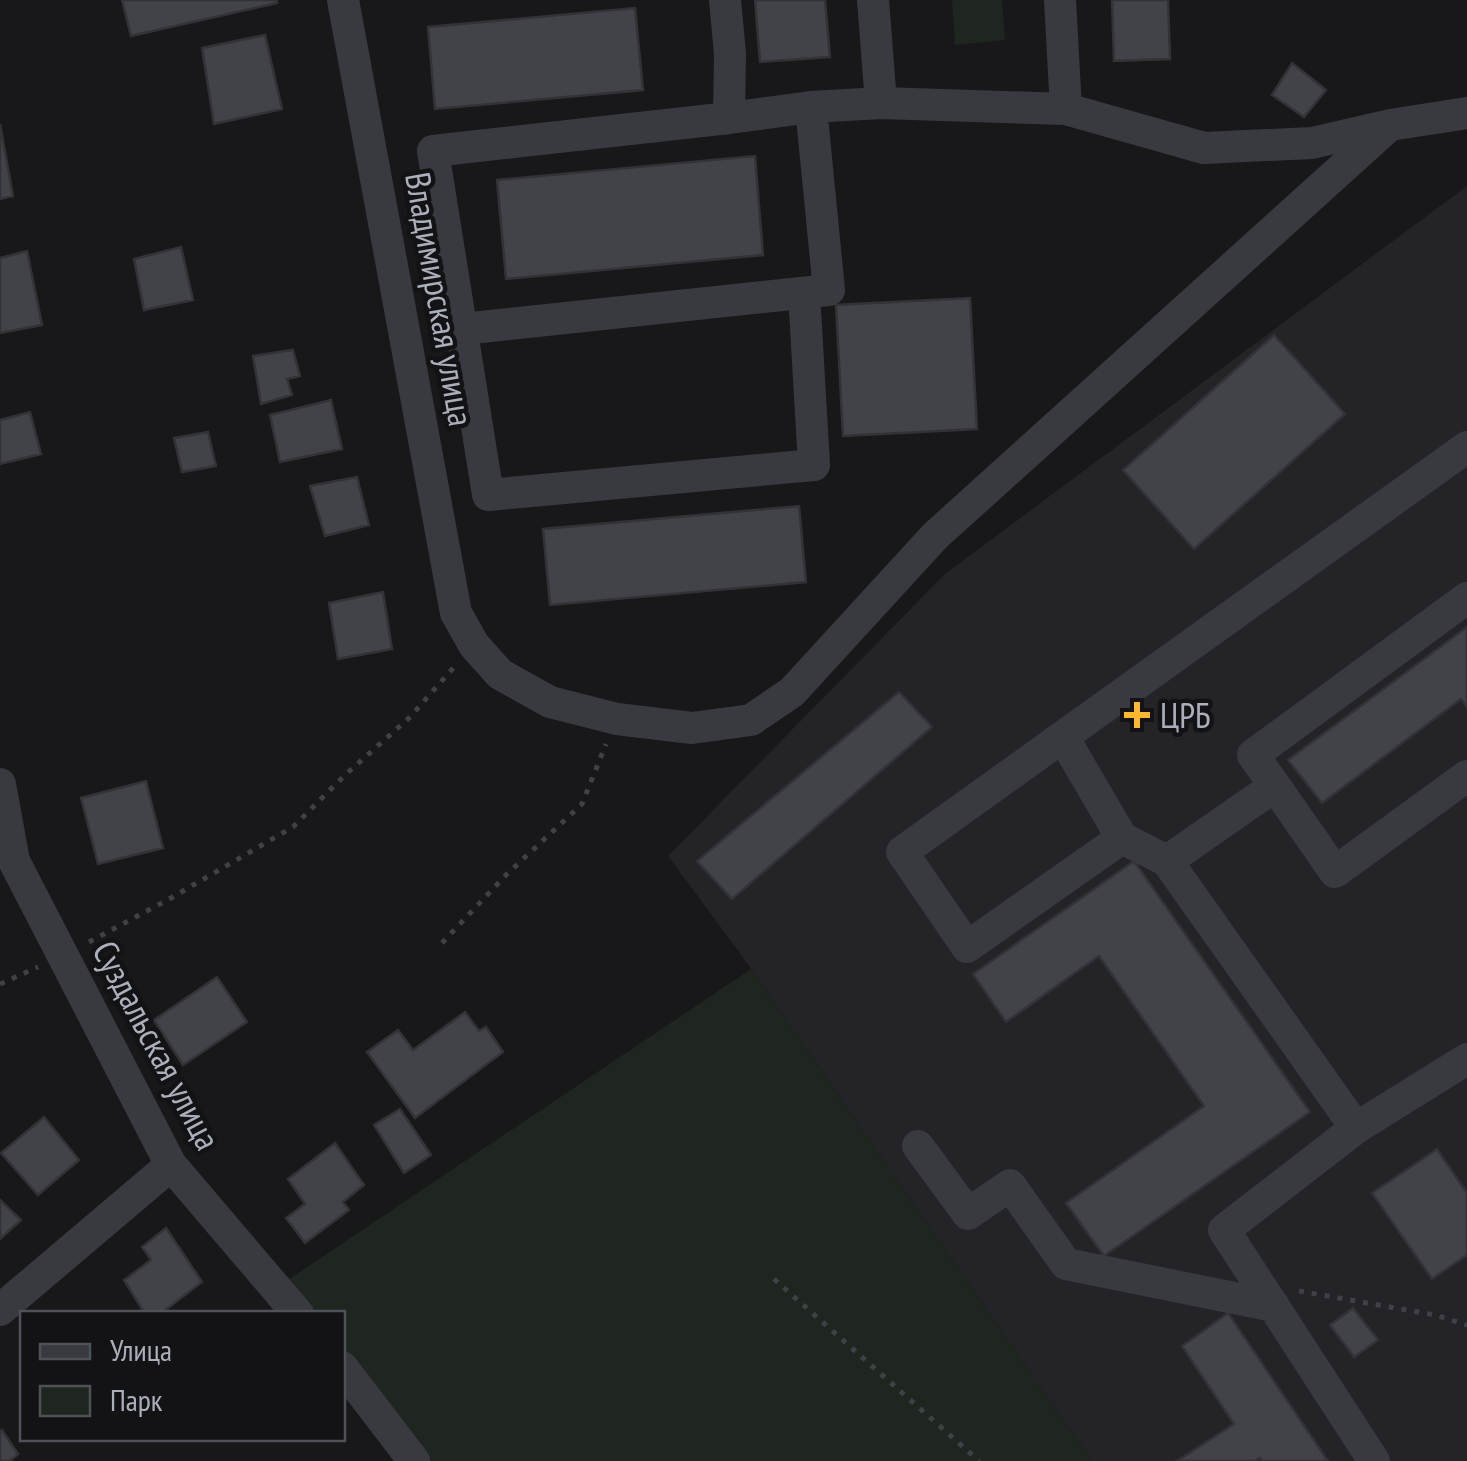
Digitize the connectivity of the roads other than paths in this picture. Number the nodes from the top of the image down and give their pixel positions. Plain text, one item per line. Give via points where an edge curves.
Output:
1 (343, 0) edge
2 (725, 0) edge
3 (873, 0) edge
4 (1060, 0) edge
5 (881, 103) junction
6 (811, 107) junction
7 (1066, 109) junction
8 (1467, 113) edge
9 (728, 118) junction
10 (1390, 125) junction
11 (804, 293) junction
12 (462, 329) junction
13 (1467, 447) edge
14 (1467, 598) edge
15 (1063, 737) junction
16 (1467, 776) edge
17 (0, 784) edge
18 (1274, 786) junction
19 (1122, 838) junction
20 (1167, 861) junction
21 (1464, 1066) edge
22 (1356, 1128) junction
23 (918, 1146) dead end
24 (171, 1165) junction
25 (1266, 1295) junction
26 (0, 1310) edge
27 (295, 1311) edge
28 (345, 1371) edge
29 (414, 1461) edge
30 (1374, 1461) edge

1 - 10 street, Владимирская улица via 456,613 500,674 550,702 692,728 751,720 792,692 936,536
2 - 9 street
3 - 5 street
4 - 7 street
5 - 6 street
5 - 7 street
6 - 9 street
6 - 11 street via 830,290
7 - 10 street via 1204,148 1312,144
8 - 10 street
9 - 12 street via 433,151
11 - 12 street
11 - 12 street via 814,465 488,494
13 - 15 street
14 - 18 street via 1253,755
15 - 19 street
15 - 19 street via 902,852 968,947
16 - 18 street via 1336,872
17 - 24 street, Суздальская улица via 14,860
18 - 20 street
19 - 20 street
20 - 22 street
21 - 22 street
22 - 25 street via 1224,1230
23 - 25 street via 968,1214 1010,1185 1066,1264
24 - 26 street
24 - 27 street, Суздальская улица
25 - 30 street
28 - 29 street

